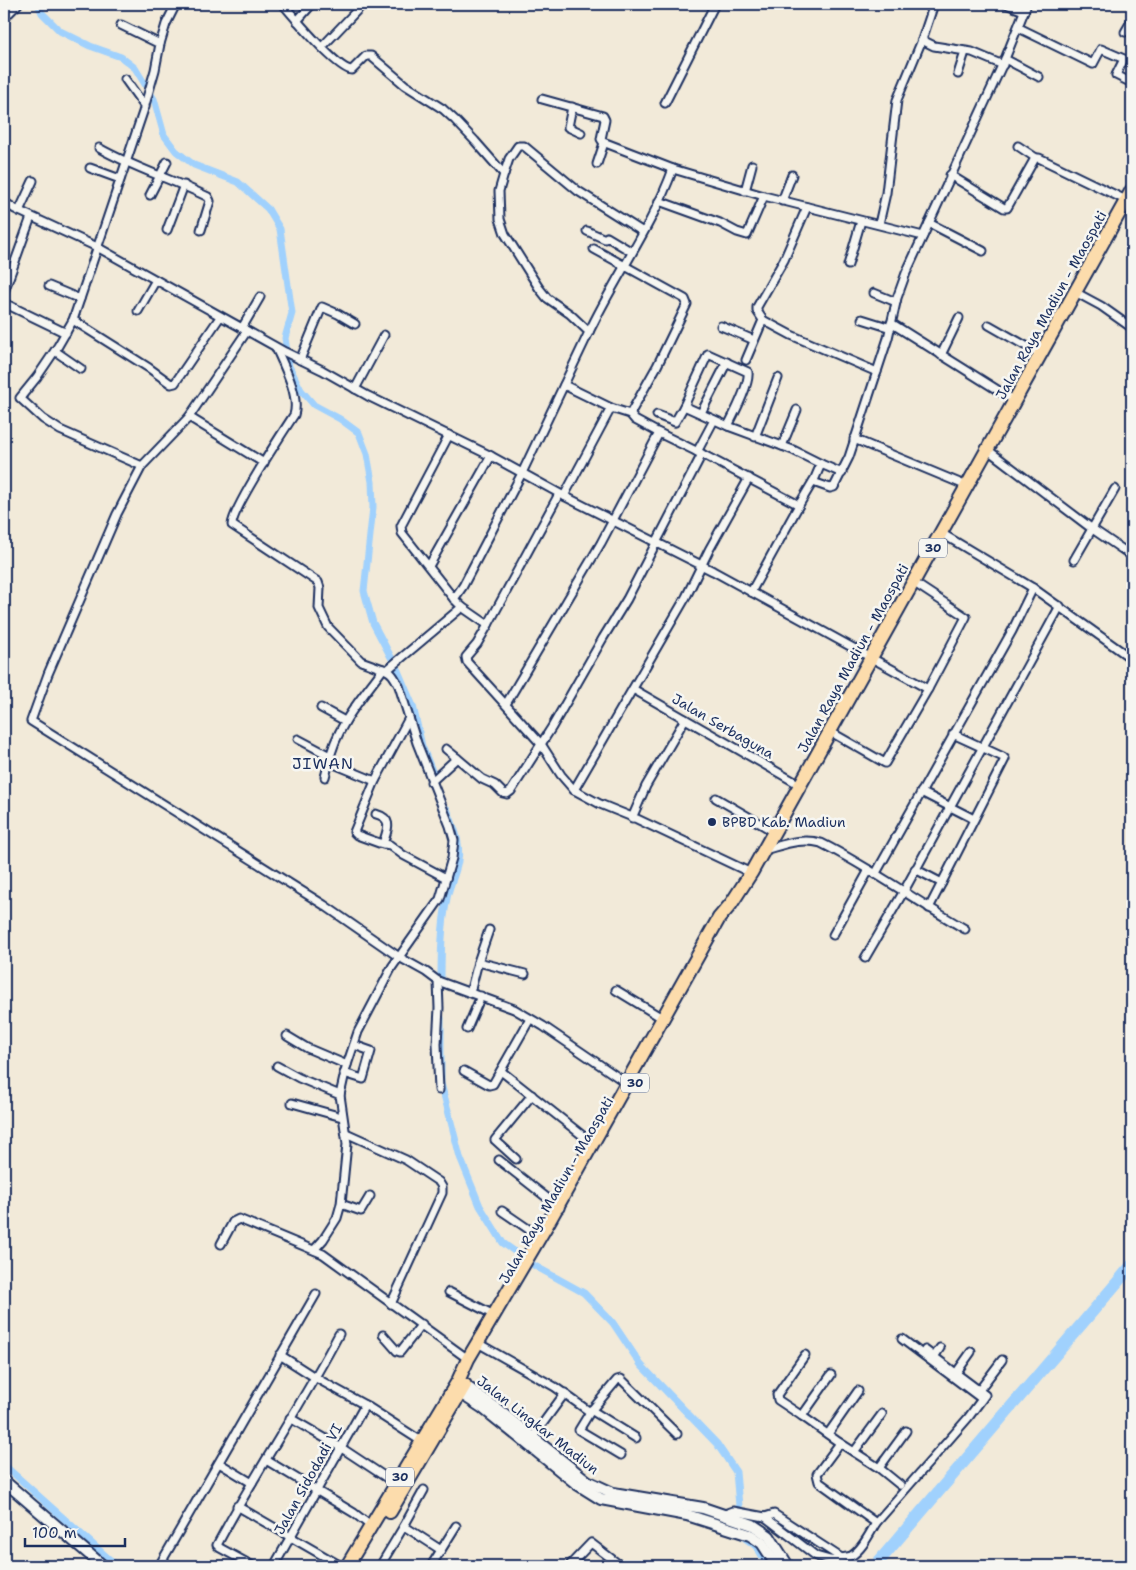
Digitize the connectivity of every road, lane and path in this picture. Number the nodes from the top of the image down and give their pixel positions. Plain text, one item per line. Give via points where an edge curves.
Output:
1 (18, 4) edge
2 (176, 4) edge
3 (283, 4) edge
4 (312, 4) edge
5 (363, 4) edge
6 (715, 4) edge
7 (934, 4) edge
8 (1006, 4) edge
9 (1026, 7) edge
10 (4, 18) edge
11 (1132, 20) edge
12 (297, 21) junction
13 (121, 25) dead end
14 (1019, 28) junction
15 (1125, 32) dead end
16 (922, 40) junction
17 (160, 44) junction
18 (322, 47) junction
19 (965, 52) junction
20 (1004, 62) junction
21 (958, 74) dead end
22 (1039, 77) dead end
23 (125, 79) dead end
24 (1132, 83) edge
25 (542, 99) dead end
26 (665, 103) dead end
27 (145, 107) junction
28 (572, 107) junction
29 (581, 133) dead end
30 (604, 143) junction
31 (1018, 146) dead end
32 (99, 148) dead end
33 (1036, 158) junction
34 (167, 162) dead end
35 (125, 163) junction
36 (597, 164) dead end
37 (752, 165) dead end
38 (90, 168) dead end
39 (673, 169) junction
40 (504, 174) junction
41 (160, 175) junction
42 (792, 175) dead end
43 (950, 175) junction
44 (120, 179) junction
45 (33, 182) dead end
46 (184, 185) junction
47 (745, 191) junction
48 (150, 195) dead end
49 (764, 196) junction
50 (1130, 198) edge
51 (659, 201) junction
52 (782, 201) junction
53 (4, 202) edge
54 (806, 207) junction
55 (19, 211) junction
56 (31, 217) junction
57 (861, 221) junction
58 (929, 223) junction
59 (879, 224) junction
60 (167, 230) dead end
61 (201, 230) dead end
62 (587, 231) dead end
63 (643, 232) junction
64 (923, 236) junction
65 (97, 247) junction
66 (594, 249) dead end
67 (983, 251) dead end
68 (632, 252) junction
69 (624, 265) junction
70 (848, 265) dead end
71 (156, 280) junction
72 (49, 286) dead end
73 (4, 292) edge
74 (1075, 292) junction
75 (874, 293) dead end
76 (260, 297) dead end
77 (80, 299) junction
78 (4, 302) edge
79 (896, 302) junction
80 (138, 311) dead end
81 (220, 317) junction
82 (959, 318) dead end
83 (862, 319) dead end
84 (73, 320) junction
85 (763, 320) junction
86 (355, 324) dead end
87 (989, 325) dead end
88 (721, 326) dead end
89 (891, 326) junction
90 (1132, 328) edge
91 (244, 329) junction
92 (590, 332) junction
93 (66, 333) junction
94 (384, 335) dead end
95 (754, 340) junction
96 (276, 347) junction
97 (55, 351) junction
98 (1040, 354) junction
99 (941, 355) junction
100 (298, 358) junction
101 (746, 360) dead end
102 (727, 362) junction
103 (81, 369) dead end
104 (878, 372) junction
105 (778, 378) dead end
106 (564, 385) junction
107 (355, 389) junction
108 (1015, 401) junction
109 (684, 406) junction
110 (611, 408) junction
111 (797, 410) dead end
112 (701, 413) junction
113 (630, 414) junction
114 (657, 415) dead end
115 (189, 417) junction
116 (714, 420) junction
117 (728, 426) junction
118 (659, 433) junction
119 (449, 436) junction
120 (754, 437) junction
121 (854, 439) junction
122 (782, 446) junction
123 (988, 450) junction
124 (700, 453) junction
125 (491, 456) junction
126 (264, 462) junction
127 (821, 464) junction
128 (142, 466) junction
129 (522, 473) junction
130 (842, 473) junction
131 (749, 478) junction
132 (813, 482) junction
133 (967, 486) junction
134 (1114, 489) dead end
135 (562, 495) junction
136 (799, 505) junction
137 (612, 521) junction
138 (1091, 528) junction
139 (941, 533) junction
140 (657, 543) junction
141 (1132, 556) edge
142 (1074, 560) dead end
143 (429, 566) junction
144 (702, 566) junction
145 (913, 582) junction
146 (1033, 588) junction
147 (751, 592) junction
148 (454, 599) junction
149 (1060, 606) junction
150 (462, 607) junction
151 (488, 625) junction
152 (870, 657) junction
153 (1132, 659) edge
154 (385, 669) junction
155 (633, 689) junction
156 (928, 689) junction
157 (506, 704) junction
158 (322, 708) dead end
159 (409, 718) junction
160 (685, 719) junction
161 (345, 721) junction
162 (829, 731) junction
163 (953, 734) junction
164 (298, 739) dead end
165 (541, 744) junction
166 (981, 748) junction
167 (446, 749) dead end
168 (458, 758) junction
169 (330, 759) junction
170 (325, 777) dead end
171 (375, 781) junction
172 (432, 782) junction
173 (800, 785) junction
174 (574, 790) junction
175 (921, 792) junction
176 (716, 798) dead end
177 (949, 806) junction
178 (376, 814) dead end
179 (632, 818) junction
180 (974, 820) junction
181 (773, 831) junction
182 (383, 844) junction
183 (763, 850) junction
184 (915, 870) junction
185 (873, 872) junction
186 (751, 873) junction
187 (446, 878) junction
188 (942, 883) junction
189 (904, 891) junction
190 (928, 908) junction
191 (964, 929) dead end
192 (489, 930) dead end
193 (833, 935) dead end
194 (399, 958) junction
195 (865, 958) dead end
196 (478, 962) junction
197 (525, 974) dead end
198 (439, 981) junction
199 (686, 985) junction
200 (616, 990) dead end
201 (470, 993) junction
202 (482, 996) junction
203 (662, 1018) junction
204 (530, 1019) junction
205 (467, 1029) dead end
206 (287, 1036) dead end
207 (354, 1045) junction
208 (347, 1065) junction
209 (277, 1066) dead end
210 (464, 1070) dead end
211 (501, 1071) junction
212 (344, 1073) junction
213 (625, 1082) junction
214 (439, 1090) dead end
215 (340, 1094) junction
216 (532, 1095) junction
217 (292, 1103) dead end
218 (342, 1117) junction
219 (346, 1133) junction
220 (592, 1143) junction
221 (516, 1159) dead end
222 (499, 1160) dead end
223 (370, 1196) dead end
224 (341, 1204) junction
225 (560, 1207) junction
226 (502, 1211) dead end
227 (540, 1237) junction
228 (221, 1244) dead end
229 (314, 1250) junction
230 (528, 1264) junction
231 (449, 1292) dead end
232 (316, 1294) dead end
233 (391, 1304) junction
234 (494, 1315) junction
235 (422, 1324) junction
236 (339, 1334) dead end
237 (383, 1335) dead end
238 (902, 1340) dead end
239 (483, 1346) junction
240 (940, 1348) dead end
241 (925, 1350) dead end
242 (971, 1352) dead end
243 (280, 1355) junction
244 (805, 1355) dead end
245 (934, 1357) junction
246 (468, 1359) junction
247 (1002, 1360) dead end
248 (831, 1375) dead end
249 (954, 1375) junction
250 (316, 1378) junction
251 (459, 1386) junction
252 (858, 1391) dead end
253 (565, 1393) junction
254 (979, 1395) junction
255 (365, 1405) junction
256 (590, 1411) junction
257 (882, 1414) dead end
258 (802, 1416) junction
259 (290, 1418) junction
260 (906, 1431) dead end
261 (677, 1434) dead end
262 (828, 1434) junction
263 (532, 1438) junction
264 (636, 1438) dead end
265 (421, 1441) junction
266 (840, 1442) junction
267 (340, 1447) junction
268 (854, 1452) junction
269 (621, 1455) dead end
270 (266, 1460) junction
271 (218, 1463) junction
272 (879, 1468) junction
273 (4, 1481) edge
274 (252, 1482) junction
275 (396, 1484) junction
276 (900, 1485) dead end
277 (424, 1490) dead end
278 (315, 1491) junction
279 (648, 1503) junction
280 (238, 1506) junction
281 (727, 1517) junction
282 (766, 1517) junction
283 (876, 1523) junction
284 (404, 1526) junction
285 (456, 1526) dead end
286 (372, 1527) junction
287 (751, 1530) junction
288 (804, 1533) junction
289 (291, 1536) junction
290 (798, 1542) junction
291 (441, 1550) junction
292 (840, 1557) junction
293 (103, 1566) edge
294 (159, 1566) edge
295 (253, 1566) edge
296 (274, 1566) edge
297 (341, 1566) edge
298 (347, 1566) edge
299 (357, 1566) edge
300 (380, 1566) edge
301 (431, 1566) edge
302 (569, 1566) edge
303 (621, 1566) edge
304 (777, 1566) edge
305 (788, 1566) edge

1 - 10 street
2 - 17 street
3 - 12 street
4 - 12 street
5 - 18 street
6 - 26 street
7 - 16 street
8 - 9 street
9 - 14 street
11 - 15 street
12 - 18 street
13 - 17 street
14 - 20 street
14 - 24 street via 1093,64 1101,49 1124,59 1116,75
16 - 19 street via 934,46
16 - 59 street via 897,100
17 - 27 street
18 - 40 street via 349,70 366,56 376,58 405,85 443,109
19 - 20 street
19 - 21 street
20 - 22 street
20 - 43 street
23 - 27 street
25 - 28 street
27 - 35 street
28 - 29 street via 568,127
28 - 30 street via 604,117 601,139
30 - 36 street
30 - 39 street
31 - 33 street
32 - 35 street
33 - 43 street via 1007,208
33 - 50 street
34 - 41 street
35 - 41 street
35 - 44 street
37 - 47 street
38 - 44 street
39 - 47 street
39 - 51 street
40 - 63 street via 518,146 524,146 578,191
40 - 92 street via 499,191 500,219 505,234 547,298
41 - 46 street
41 - 48 street
42 - 52 street
43 - 58 street
44 - 65 street
45 - 55 street
46 - 60 street
46 - 61 street via 210,199
47 - 49 street
49 - 51 street via 747,235
49 - 52 street
50 - 74 highway, Jalan Raya Madiun - Maospati / 30
51 - 63 street
52 - 54 street
53 - 55 street
54 - 57 street
54 - 85 street via 784,260 757,307 756,311
55 - 56 street
56 - 65 street
56 - 73 street
57 - 59 street
57 - 70 street
58 - 64 street
58 - 67 street
59 - 64 street
62 - 68 street via 607,237
63 - 68 street
64 - 79 street
65 - 71 street
65 - 77 street
66 - 69 street
68 - 69 street
69 - 92 street
69 - 113 street via 685,299 687,307
71 - 80 street
71 - 81 street
72 - 77 street
74 - 90 street
74 - 98 highway, Jalan Raya Madiun - Maospati / 30
75 - 79 street
76 - 91 street
77 - 84 street
78 - 93 street
79 - 89 street
81 - 84 street via 175,383 171,384
81 - 91 street
82 - 99 street
83 - 89 street
84 - 93 street
85 - 95 street
85 - 104 street
86 - 100 street via 322,307
87 - 98 street
88 - 95 street
89 - 99 street
89 - 104 street
91 - 96 street
91 - 115 street
92 - 106 street
93 - 97 street
94 - 107 street
95 - 101 street
96 - 100 street
96 - 126 street via 296,408
97 - 103 street
97 - 128 street via 21,394 21,399 60,430
98 - 108 highway, Jalan Raya Madiun - Maospati / 30
99 - 108 street
100 - 107 street
102 - 109 street via 708,354
102 - 112 street
102 - 117 street via 749,374
104 - 121 street
105 - 120 street
106 - 110 street
106 - 129 street
107 - 119 street
108 - 123 highway, Jalan Raya Madiun - Maospati / 30
109 - 112 street
109 - 114 street via 675,422
110 - 113 street
110 - 135 street
111 - 122 street
112 - 116 street
113 - 118 street
115 - 126 street
115 - 128 street
116 - 117 street
116 - 124 street
117 - 120 street
118 - 124 street
118 - 137 street
119 - 125 street
119 - 143 street via 402,526 402,532
120 - 122 street
121 - 130 street
121 - 133 street
122 - 127 street
123 - 133 highway, Jalan Raya Madiun - Maospati / 30
123 - 138 street
124 - 131 street
124 - 140 street
125 - 129 street
125 - 143 street
126 - 154 street via 232,525 318,582 319,608 328,627 360,662
127 - 130 street
127 - 132 street
128 - 194 street via 116,514 31,721 324,906
129 - 135 street
129 - 148 street
130 - 132 street via 834,487
131 - 136 street
131 - 144 street
132 - 136 street
133 - 139 highway, Jalan Raya Madiun - Maospati / 30
134 - 138 street
135 - 137 street
135 - 151 street
136 - 147 street
137 - 140 street
137 - 157 street
138 - 141 street
138 - 142 street
139 - 145 highway, Jalan Raya Madiun - Maospati / 30
139 - 146 street
140 - 144 street
140 - 165 street
143 - 148 street
144 - 147 street
144 - 155 street
145 - 152 highway, Jalan Raya Madiun - Maospati / 30
145 - 156 street via 966,617
146 - 149 street
146 - 163 street
147 - 152 street
148 - 150 street
149 - 153 street
149 - 166 street
150 - 151 street
150 - 154 street
151 - 157 street via 466,657 467,662
152 - 156 street
152 - 162 highway, Jalan Raya Madiun - Maospati / 30
154 - 159 street via 399,686
154 - 161 street
155 - 160 street, Jalan Serbaguna
155 - 174 street
156 - 162 street via 885,763
157 - 165 street
158 - 161 street
159 - 171 street
159 - 172 street
160 - 173 street, Jalan Serbaguna
160 - 179 street via 646,786
161 - 169 street
162 - 173 highway, Jalan Raya Madiun - Maospati / 30
163 - 166 street
163 - 175 street
164 - 169 street
165 - 168 street via 507,794 482,779
165 - 174 street
166 - 177 street
166 - 180 street via 1004,759
167 - 168 street
168 - 172 street
169 - 170 street
169 - 171 street
171 - 182 street via 354,832
172 - 187 street via 454,840
173 - 181 highway, Jalan Raya Madiun - Maospati / 30
174 - 179 street
175 - 177 street
175 - 185 street
176 - 181 street
177 - 180 street
177 - 184 street
178 - 182 street via 387,822
179 - 186 street
180 - 188 street
181 - 183 highway, Jalan Raya Madiun - Maospati / 30
182 - 187 street
183 - 185 street via 812,840
183 - 186 highway, Jalan Raya Madiun - Maospati / 30
184 - 188 street
184 - 189 street
185 - 189 street
185 - 193 street
186 - 199 highway, Jalan Raya Madiun - Maospati / 30 via 731,904 726,923
187 - 194 street via 437,904
188 - 190 street
189 - 190 street
189 - 195 street
190 - 191 street
192 - 196 street
194 - 198 street
194 - 207 street via 363,1020
196 - 197 street
196 - 201 street
198 - 201 street
198 - 214 street
199 - 203 highway, Jalan Raya Madiun - Maospati / 30
199 - 225 highway, Jalan Raya Madiun - Maospati / 30
200 - 203 street
201 - 202 street
202 - 204 street via 505,1004
202 - 205 street
203 - 213 highway, Jalan Raya Madiun - Maospati / 30
204 - 211 street
204 - 213 street
206 - 208 street
207 - 208 street
207 - 212 street via 371,1051 363,1079
208 - 212 street
209 - 215 street
210 - 211 street via 491,1085
211 - 216 street
212 - 215 street
213 - 220 highway, Jalan Raya Madiun - Maospati / 30
215 - 218 street
216 - 220 street
216 - 221 street via 495,1140
217 - 218 street
218 - 219 street
219 - 224 street
219 - 233 street via 406,1160 442,1187
220 - 225 highway, Jalan Raya Madiun - Maospati / 30
222 - 225 street
223 - 224 street via 362,1211
224 - 229 street via 337,1218
225 - 227 highway, Jalan Raya Madiun - Maospati / 30
225 - 230 highway, Jalan Raya Madiun - Maospati / 30
226 - 227 street
227 - 230 highway, Jalan Raya Madiun - Maospati / 30
228 - 229 street via 233,1222 239,1219
229 - 233 street
230 - 234 highway, Jalan Raya Madiun - Maospati / 30
230 - 239 highway, Jalan Raya Madiun - Maospati / 30
231 - 234 street
232 - 243 street
233 - 235 street
234 - 246 highway, Jalan Raya Madiun - Maospati / 30
235 - 237 street via 400,1352
235 - 246 street
236 - 250 street
238 - 249 street
239 - 251 highway, Jalan Raya Madiun - Maospati / 30
239 - 253 street
240 - 245 street
241 - 245 street
242 - 249 street
243 - 250 street
243 - 271 street
244 - 258 street via 777,1396
245 - 249 street
246 - 251 highway, Jalan Raya Madiun - Maospati / 30
247 - 254 street
248 - 258 street
249 - 254 street
250 - 255 street
250 - 259 street
251 - 263 main road, Jalan Lingkar Madiun via 487,1401
251 - 265 highway, 30
251 - 279 main road, Jalan Lingkar Madiun via 589,1492 601,1498
251 - 299 highway, 30
252 - 262 street
253 - 256 street
253 - 263 street
254 - 283 street via 968,1418
255 - 265 street
255 - 267 street, Jalan Sidodadi VI
256 - 261 street via 617,1380 621,1380
256 - 264 street
256 - 269 street via 579,1430
257 - 268 street
258 - 262 street
259 - 267 street
259 - 270 street
260 - 272 street
262 - 266 street
263 - 279 main road, Jalan Lingkar Madiun via 597,1487
265 - 275 highway, 30
266 - 268 street
266 - 283 street via 817,1474 819,1482
267 - 275 street
267 - 278 street, Jalan Sidodadi VI
268 - 272 street
270 - 274 street
270 - 278 street
271 - 274 street
271 - 294 street
272 - 276 street
273 - 293 main road
274 - 280 street
275 - 286 highway, 30
277 - 284 street
278 - 286 street
278 - 289 street, Jalan Sidodadi VI
279 - 281 main road, Jalan Lingkar Madiun via 694,1517
280 - 289 street
280 - 295 street via 217,1545
281 - 282 street via 745,1513
281 - 287 main road, Jalan Lingkar Madiun
282 - 288 street via 774,1514
282 - 290 street
283 - 292 street via 852,1555
284 - 291 street
284 - 300 street
285 - 291 street
286 - 298 highway, 30
287 - 304 main road, Jalan Lingkar Madiun
287 - 305 main road, Jalan Lingkar Madiun via 769,1536
288 - 290 street
288 - 292 street
289 - 296 street, Jalan Sidodadi VI
289 - 297 street
290 - 292 street via 816,1556 830,1560
291 - 301 street
302 - 303 street via 591,1543

